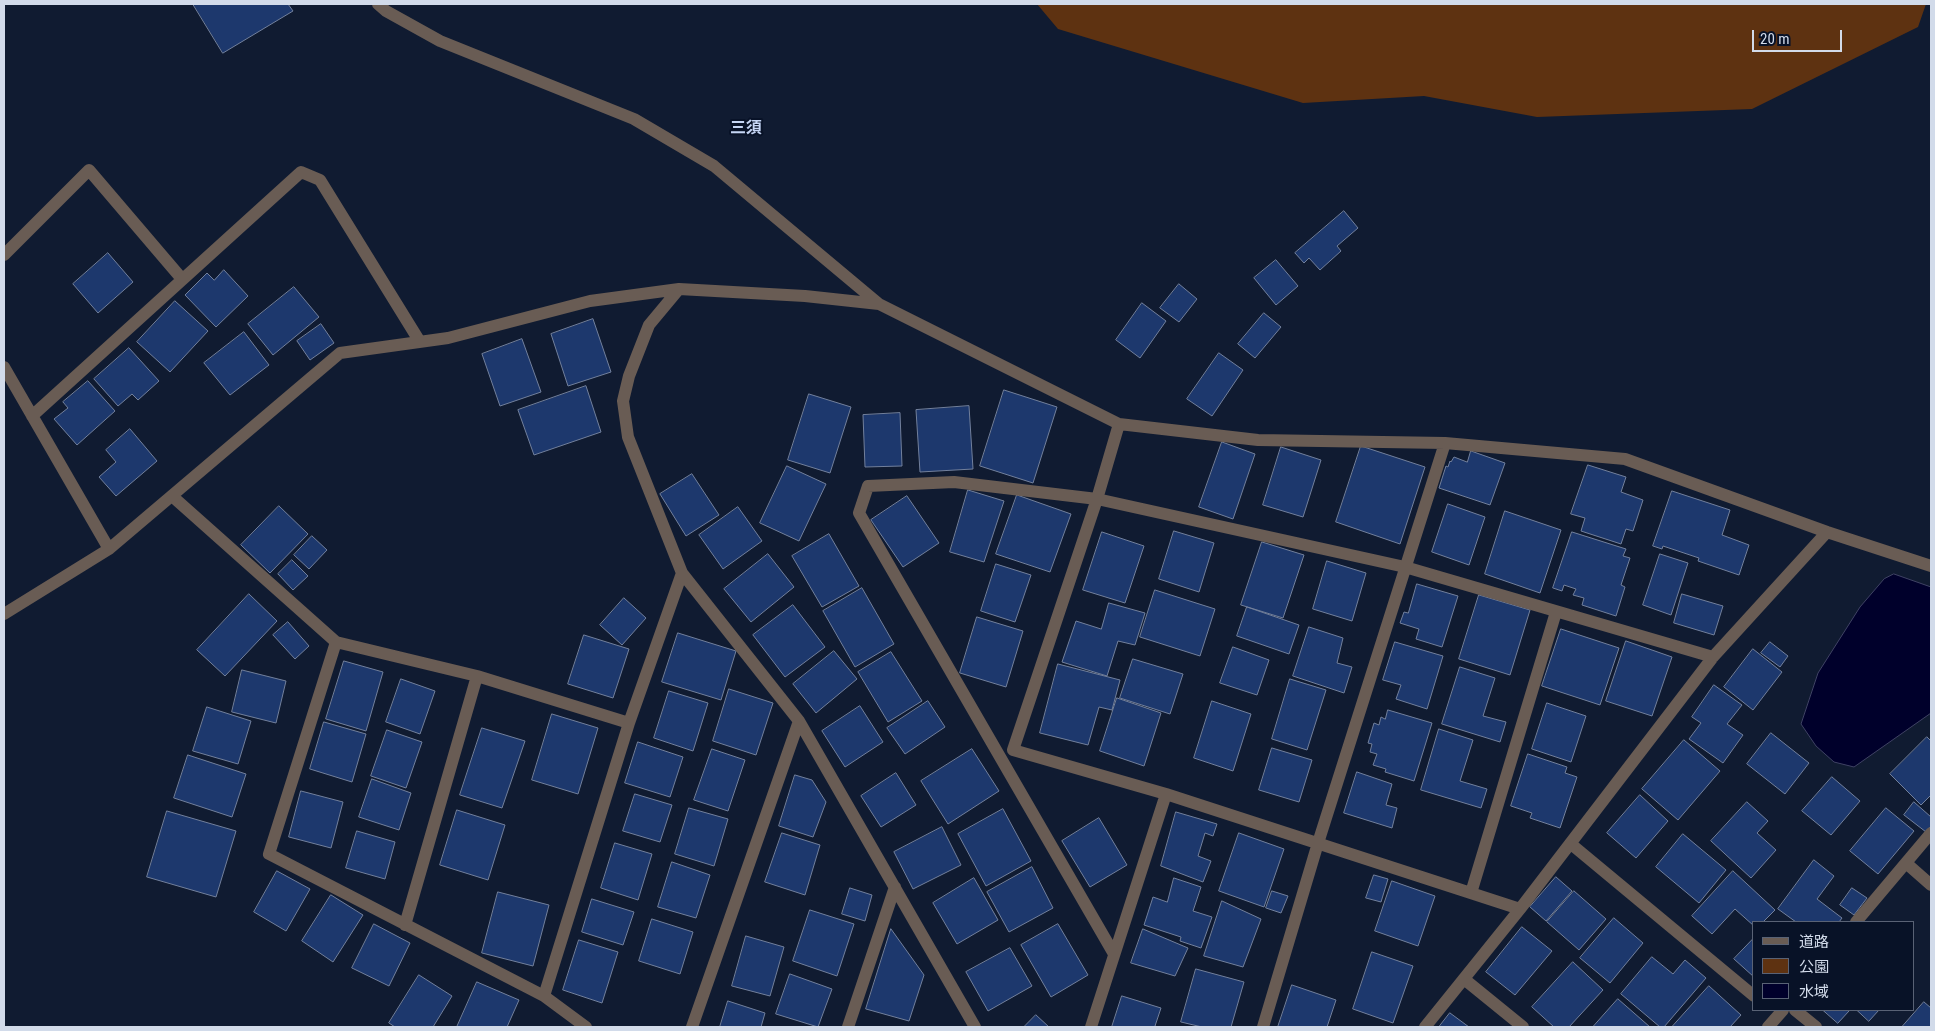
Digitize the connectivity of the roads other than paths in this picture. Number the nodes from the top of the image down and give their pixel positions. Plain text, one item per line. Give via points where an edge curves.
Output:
1 (378, 4) edge
2 (4, 255) edge
3 (182, 279) junction
4 (678, 288) junction
5 (879, 304) junction
6 (420, 342) junction
7 (4, 367) edge
8 (32, 416) junction
9 (1120, 424) junction
10 (1445, 443) junction
11 (172, 496) junction
12 (1097, 499) junction
13 (1827, 532) junction
14 (109, 549) junction
15 (1931, 566) edge
16 (1405, 567) junction
17 (682, 573) junction
18 (1556, 612) junction
19 (4, 614) edge
20 (336, 642) junction
21 (1713, 658) junction
22 (478, 676) junction
23 (798, 721) junction
24 (629, 723) junction
25 (1013, 750) junction
26 (1000, 756) junction
27 (1166, 794) junction
28 (1931, 833) edge
29 (1318, 843) junction
30 (1571, 844) junction
31 (1906, 863) junction
32 (1931, 885) edge
33 (895, 887) junction
34 (1471, 893) junction
35 (1520, 909) junction
36 (1857, 921) edge
37 (405, 924) junction
38 (1114, 954) junction
39 (1464, 979) junction
40 (1752, 994) edge
41 (544, 996) junction
42 (1796, 1011) edge
43 (1777, 1012) edge
44 (586, 1027) edge
45 (692, 1027) edge
46 (848, 1027) edge
47 (975, 1027) edge
48 (1091, 1027) edge
49 (1263, 1027) edge
50 (1425, 1027) edge
51 (1523, 1027) edge
52 (1768, 1027) edge
53 (1816, 1027) edge

1 - 5 street via 440,41 634,119 714,166
2 - 3 street via 89,170
3 - 6 street via 301,172 320,180
3 - 8 street
4 - 5 street
4 - 6 street via 590,301 448,338
4 - 17 street via 649,325 623,401 628,437
5 - 9 street
6 - 11 street via 340,353
7 - 8 street
8 - 14 street
9 - 10 street via 1258,440
9 - 12 street
10 - 13 street via 1625,459
10 - 16 street
11 - 14 street
11 - 20 street
12 - 16 street
12 - 25 street
12 - 26 street via 954,482 868,486 859,513
13 - 15 street
13 - 21 street
14 - 19 street
16 - 18 street
16 - 29 street
17 - 23 street
17 - 24 street
18 - 21 street
18 - 34 street
20 - 22 street
20 - 37 street via 269,854
21 - 30 street
22 - 24 street
22 - 37 street
23 - 33 street
23 - 45 street
24 - 41 street
25 - 26 street
25 - 27 street
26 - 38 street
27 - 29 street
27 - 38 street
28 - 31 street
29 - 34 street
29 - 49 street
30 - 35 street
30 - 40 street
31 - 32 street
31 - 36 street
33 - 46 street
33 - 47 street
34 - 35 street
35 - 39 street
37 - 41 street
38 - 48 street
39 - 50 street
39 - 51 street
41 - 44 street
42 - 53 street
43 - 52 street

